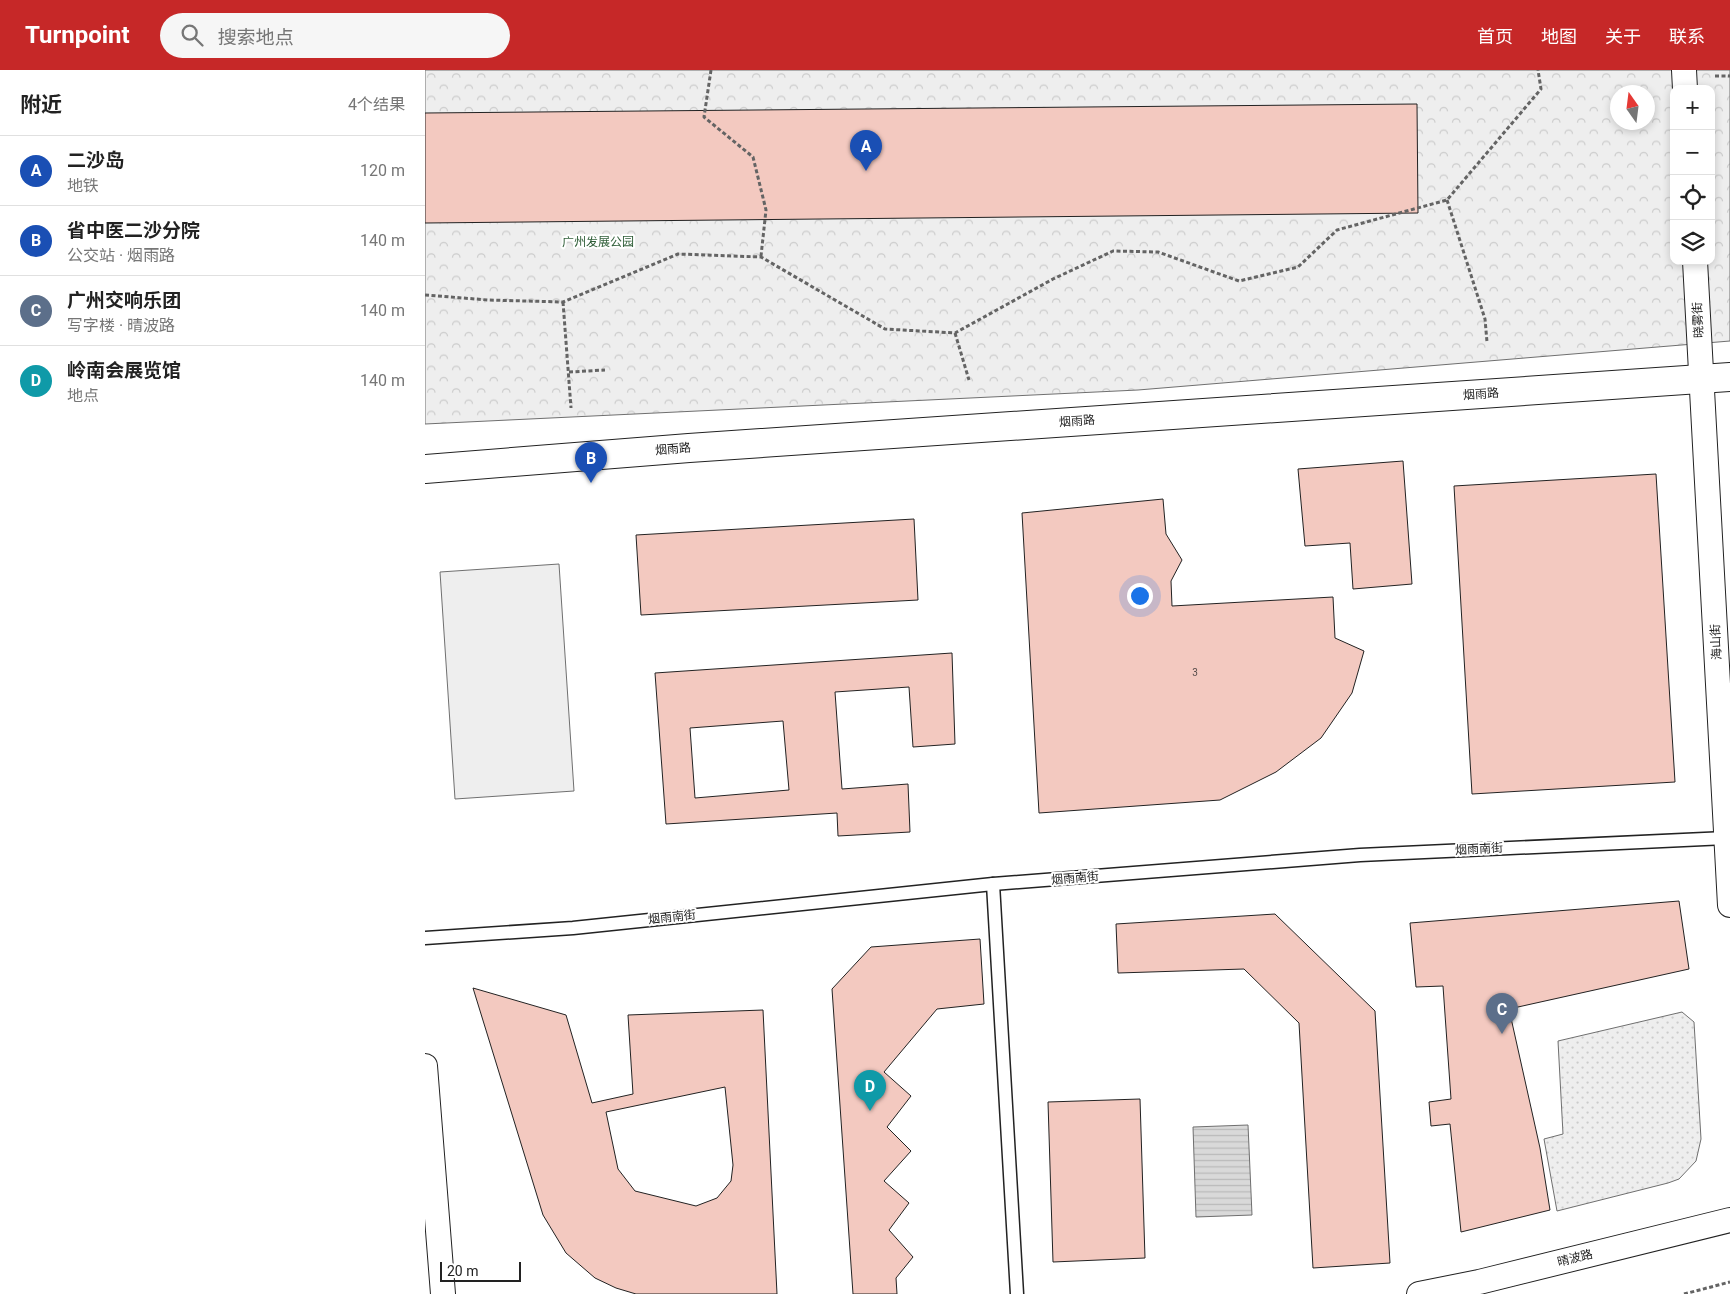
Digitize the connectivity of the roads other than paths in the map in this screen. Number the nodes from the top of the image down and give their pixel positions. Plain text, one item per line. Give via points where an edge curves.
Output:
1 (1685, 70) edge
2 (1685, 85) edge
3 (1695, 265) edge
4 (1730, 377) edge
5 (1702, 378) junction
6 (425, 470) edge
7 (1725, 704) edge
8 (1726, 838) junction
9 (993, 884) junction
10 (1730, 905) edge
11 (425, 938) edge
12 (425, 1066) edge
13 (1730, 1220) edge
14 (443, 1294) edge
15 (1017, 1294) edge
16 (1419, 1294) edge

1 - 2 street
3 - 5 street, 晓雾街
4 - 5 main road, 烟雨路
5 - 6 main road, 烟雨路 via 699,447
5 - 7 street, 海山街
7 - 8 street, 海山街
8 - 9 lane, 烟雨南街 via 1360,855
8 - 10 street, 海山街
9 - 11 lane, 烟雨南街 via 573,928
9 - 15 lane
12 - 14 street
13 - 16 street, 晴波路

